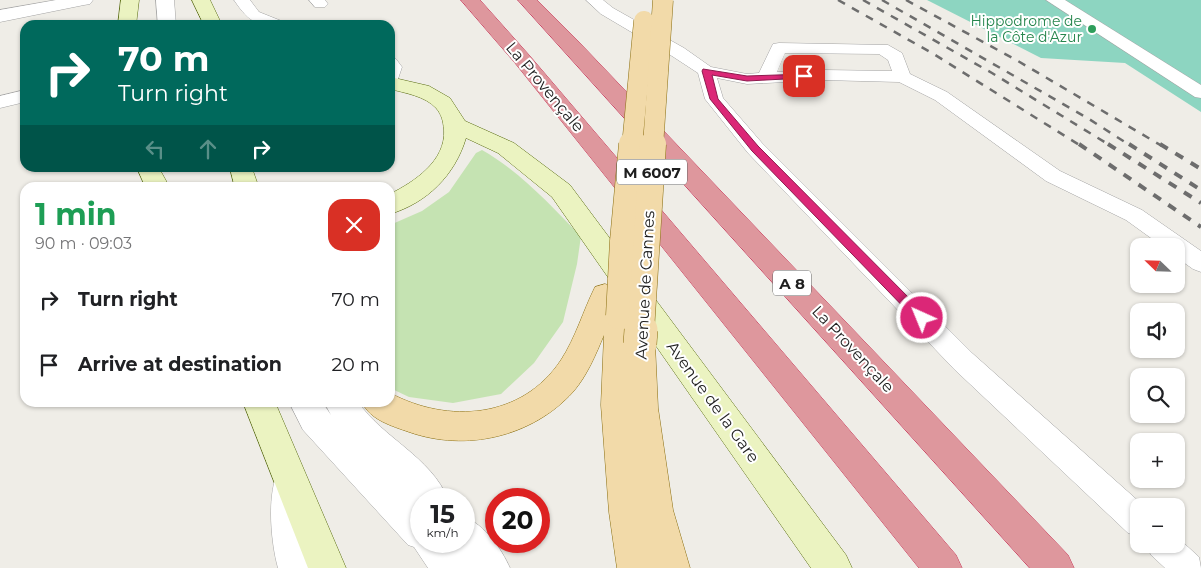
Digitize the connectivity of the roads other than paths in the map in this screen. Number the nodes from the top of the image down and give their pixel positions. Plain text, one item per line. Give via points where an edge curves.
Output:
1 (84, 0) edge
2 (130, 0) edge
3 (165, 0) edge
4 (201, 0) edge
5 (242, 0) edge
6 (470, 0) edge
7 (527, 0) edge
8 (594, 0) edge
9 (646, 0) edge
10 (663, 0) edge
11 (1054, 0) edge
12 (0, 16) edge
13 (128, 20) edge
14 (167, 20) edge
15 (211, 20) edge
16 (266, 20) edge
17 (706, 71) junction
18 (902, 77) junction
19 (766, 78) junction
20 (395, 83) edge
21 (1201, 93) edge
22 (20, 97) edge
23 (0, 102) edge
24 (456, 125) junction
25 (395, 202) edge
26 (1201, 264) edge
27 (612, 305) junction
28 (262, 407) edge
29 (308, 407) edge
30 (343, 407) edge
31 (387, 407) edge
32 (289, 479) junction
33 (421, 488) edge
34 (1130, 514) edge
35 (410, 520) edge
36 (475, 548) edge
37 (440, 553) edge
38 (1172, 553) edge
39 (297, 568) edge
40 (327, 568) edge
41 (452, 568) edge
42 (491, 568) edge
43 (636, 568) edge
44 (671, 568) edge
45 (833, 568) edge
46 (943, 568) edge
47 (1055, 568) edge
48 (1188, 568) edge

1 - 12 street
2 - 13 main road
3 - 14 street
4 - 15 main road
5 - 16 lane via 253,15
6 - 46 highway, La Provençale
7 - 47 highway, La Provençale / A 8
8 - 17 lane
9 - 27 main road, Avenue de Cannes / M 6007, bridge via 623,241
10 - 44 main road, Avenue de Cannes / M 6007, bridge via 640,344 642,408 655,510
11 - 21 lane
17 - 19 lane via 747,79
17 - 34 lane via 714,99 755,148 964,361
18 - 19 lane via 823,75
18 - 19 lane via 896,57 882,49 779,48
18 - 26 lane via 941,96 1053,176 1134,215
20 - 24 main road via 435,98 450,112
22 - 23 street
24 - 25 main road via 455,146 442,169 419,190
24 - 45 main road, Avenue de la Gare via 506,148 560,191
27 - 31 main road via 563,381 540,402 512,417 476,426 443,427 409,419
27 - 43 main road, Avenue de Cannes / M 6007 via 617,404
28 - 32 main road
29 - 35 street via 314,420
30 - 33 street via 357,428 392,456
32 - 39 street via 291,549
32 - 40 main road
36 - 42 street
37 - 41 street
38 - 48 lane

